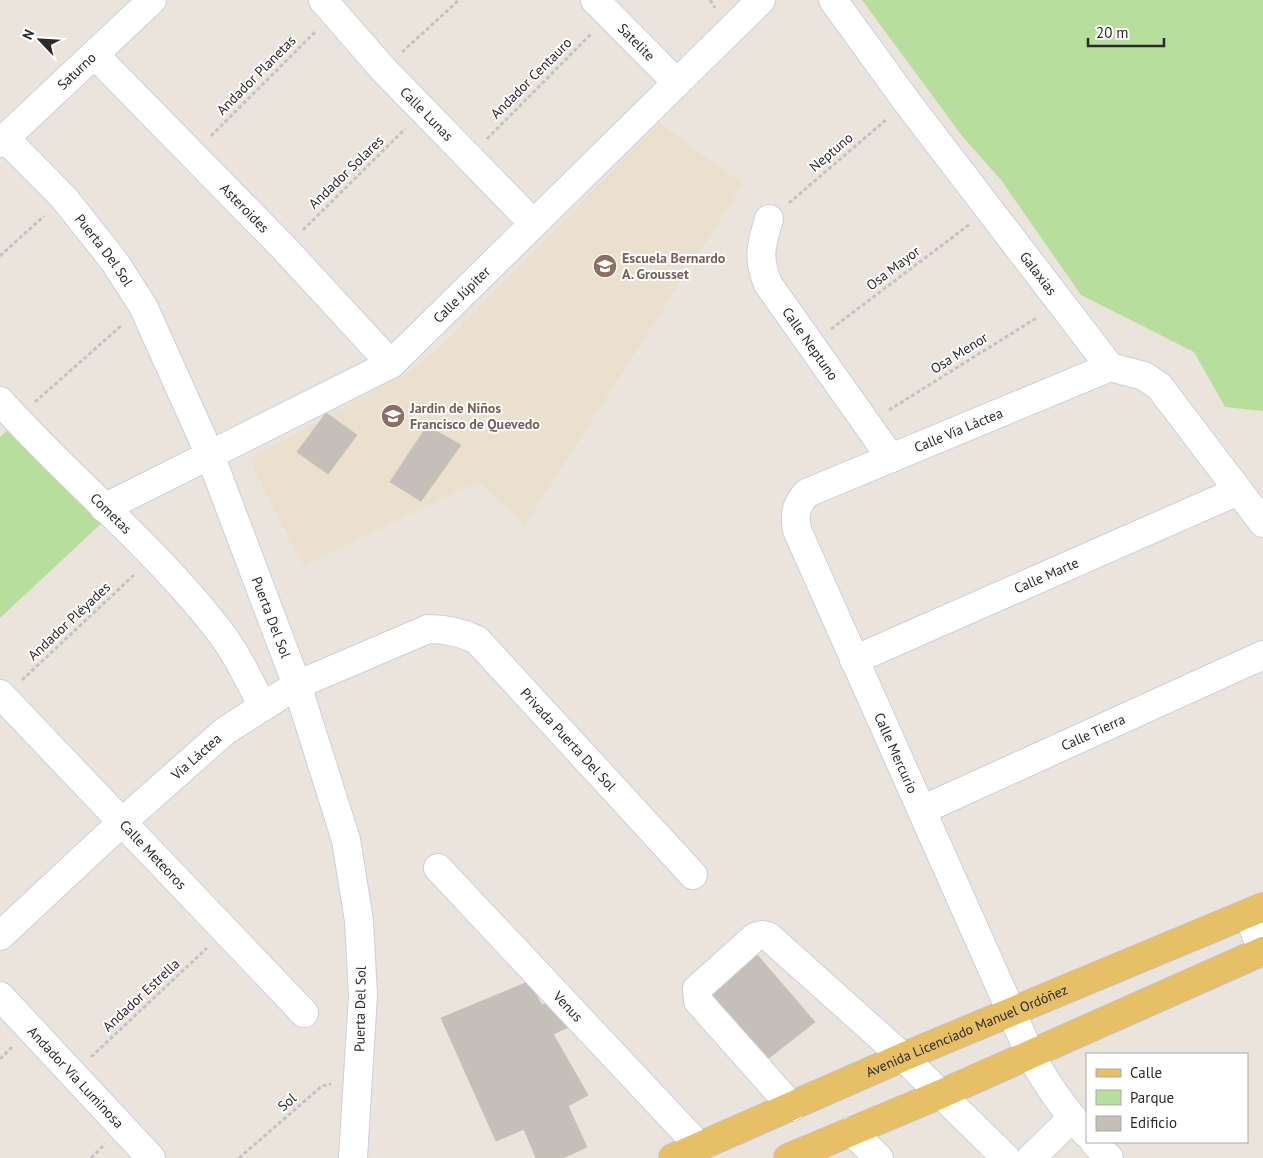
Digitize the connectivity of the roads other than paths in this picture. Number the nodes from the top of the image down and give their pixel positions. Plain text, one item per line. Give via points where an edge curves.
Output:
1 (152, 0) edge
2 (761, 0) edge
3 (833, 0) edge
4 (329, 6) edge
5 (602, 7) edge
6 (95, 55) junction
7 (677, 83) junction
8 (3, 140) edge
9 (769, 220) road end
10 (534, 224) junction
11 (391, 364) junction
12 (1110, 367) junction
13 (8, 410) edge
14 (210, 455) junction
15 (891, 458) junction
16 (1238, 491) junction
17 (807, 493) joint
18 (104, 508) junction
19 (1263, 523) edge
20 (428, 629) joint
21 (1263, 655) edge
22 (854, 660) junction
23 (297, 685) junction
24 (2, 696) edge
25 (263, 707) junction
26 (922, 810) junction
27 (121, 823) junction
28 (438, 868) dead end
29 (693, 875) dead end
30 (1256, 911) edge
31 (0, 936) edge
32 (1263, 952) edge
33 (0, 996) edge
34 (304, 1013) dead end
35 (1012, 1014) junction
36 (1030, 1054) junction
37 (903, 1057) junction
38 (941, 1094) junction
39 (792, 1107) junction
40 (1079, 1126) edge
41 (851, 1131) junction
42 (1095, 1143) edge
43 (699, 1146) junction
44 (151, 1158) edge
45 (353, 1158) edge
46 (673, 1158) edge
47 (788, 1158) edge
48 (879, 1158) edge
49 (1006, 1158) edge
50 (1031, 1158) edge
51 (1109, 1158) edge

1 - 6 street, Saturno
2 - 7 street, Calle Júpiter
3 - 12 street, Galaxias
4 - 10 street, Calle Lunas via 382,69
5 - 7 street, Satelite
6 - 8 street, Saturno
6 - 11 street, Asteroides via 284,248
7 - 10 street, Calle Júpiter
8 - 14 street, Puerta Del Sol via 64,198 114,261 144,306
9 - 15 street, Calle Neptuno via 760,250 761,268 768,284
10 - 11 street, Calle Júpiter
11 - 14 street, Calle Júpiter
12 - 15 street, Calle Vía Láctea
12 - 16 street via 1144,376 1159,386
13 - 18 street, Cometas
14 - 18 street, Calle Júpiter
14 - 23 street, Puerta Del Sol
15 - 17 street, Calle Vía Láctea
16 - 19 street
16 - 22 street, Calle Marte
17 - 22 street, Calle Mercurio via 796,508 797,530
18 - 25 street, Cometas via 154,556 217,628 236,655
20 - 23 street, Vía Láctea
20 - 29 street, Privada Puerta Del Sol via 464,633 477,640
21 - 26 street, Calle Tierra
22 - 26 street, Calle Mercurio
23 - 25 street, Vía Láctea
23 - 45 street, Puerta Del Sol via 346,840 358,912 364,995
24 - 27 street, Calle Meteoros
25 - 27 street, Vía Láctea via 225,731
26 - 35 street, Calle Mercurio
27 - 31 street, Vía Láctea
27 - 34 street, Calle Meteoros
28 - 43 street, Venus
30 - 32 street
30 - 35 main road, Avenida Licenciado Manuel Ordóñez
32 - 36 main road
33 - 44 street, Andador Vía Luminosa
35 - 36 street, Calle Mercurio
35 - 37 main road, Avenida Licenciado Manuel Ordóñez
36 - 38 main road
36 - 40 street, Calle Mercurio
37 - 38 street
37 - 39 main road, Avenida Licenciado Manuel Ordóñez
37 - 39 street via 768,936 755,937 697,989 696,994 698,1001
38 - 41 main road
38 - 49 street
39 - 43 main road, Avenida Licenciado Manuel Ordóñez
40 - 50 street
41 - 47 main road
41 - 48 street
42 - 51 street
43 - 46 main road, Avenida Licenciado Manuel Ordóñez

